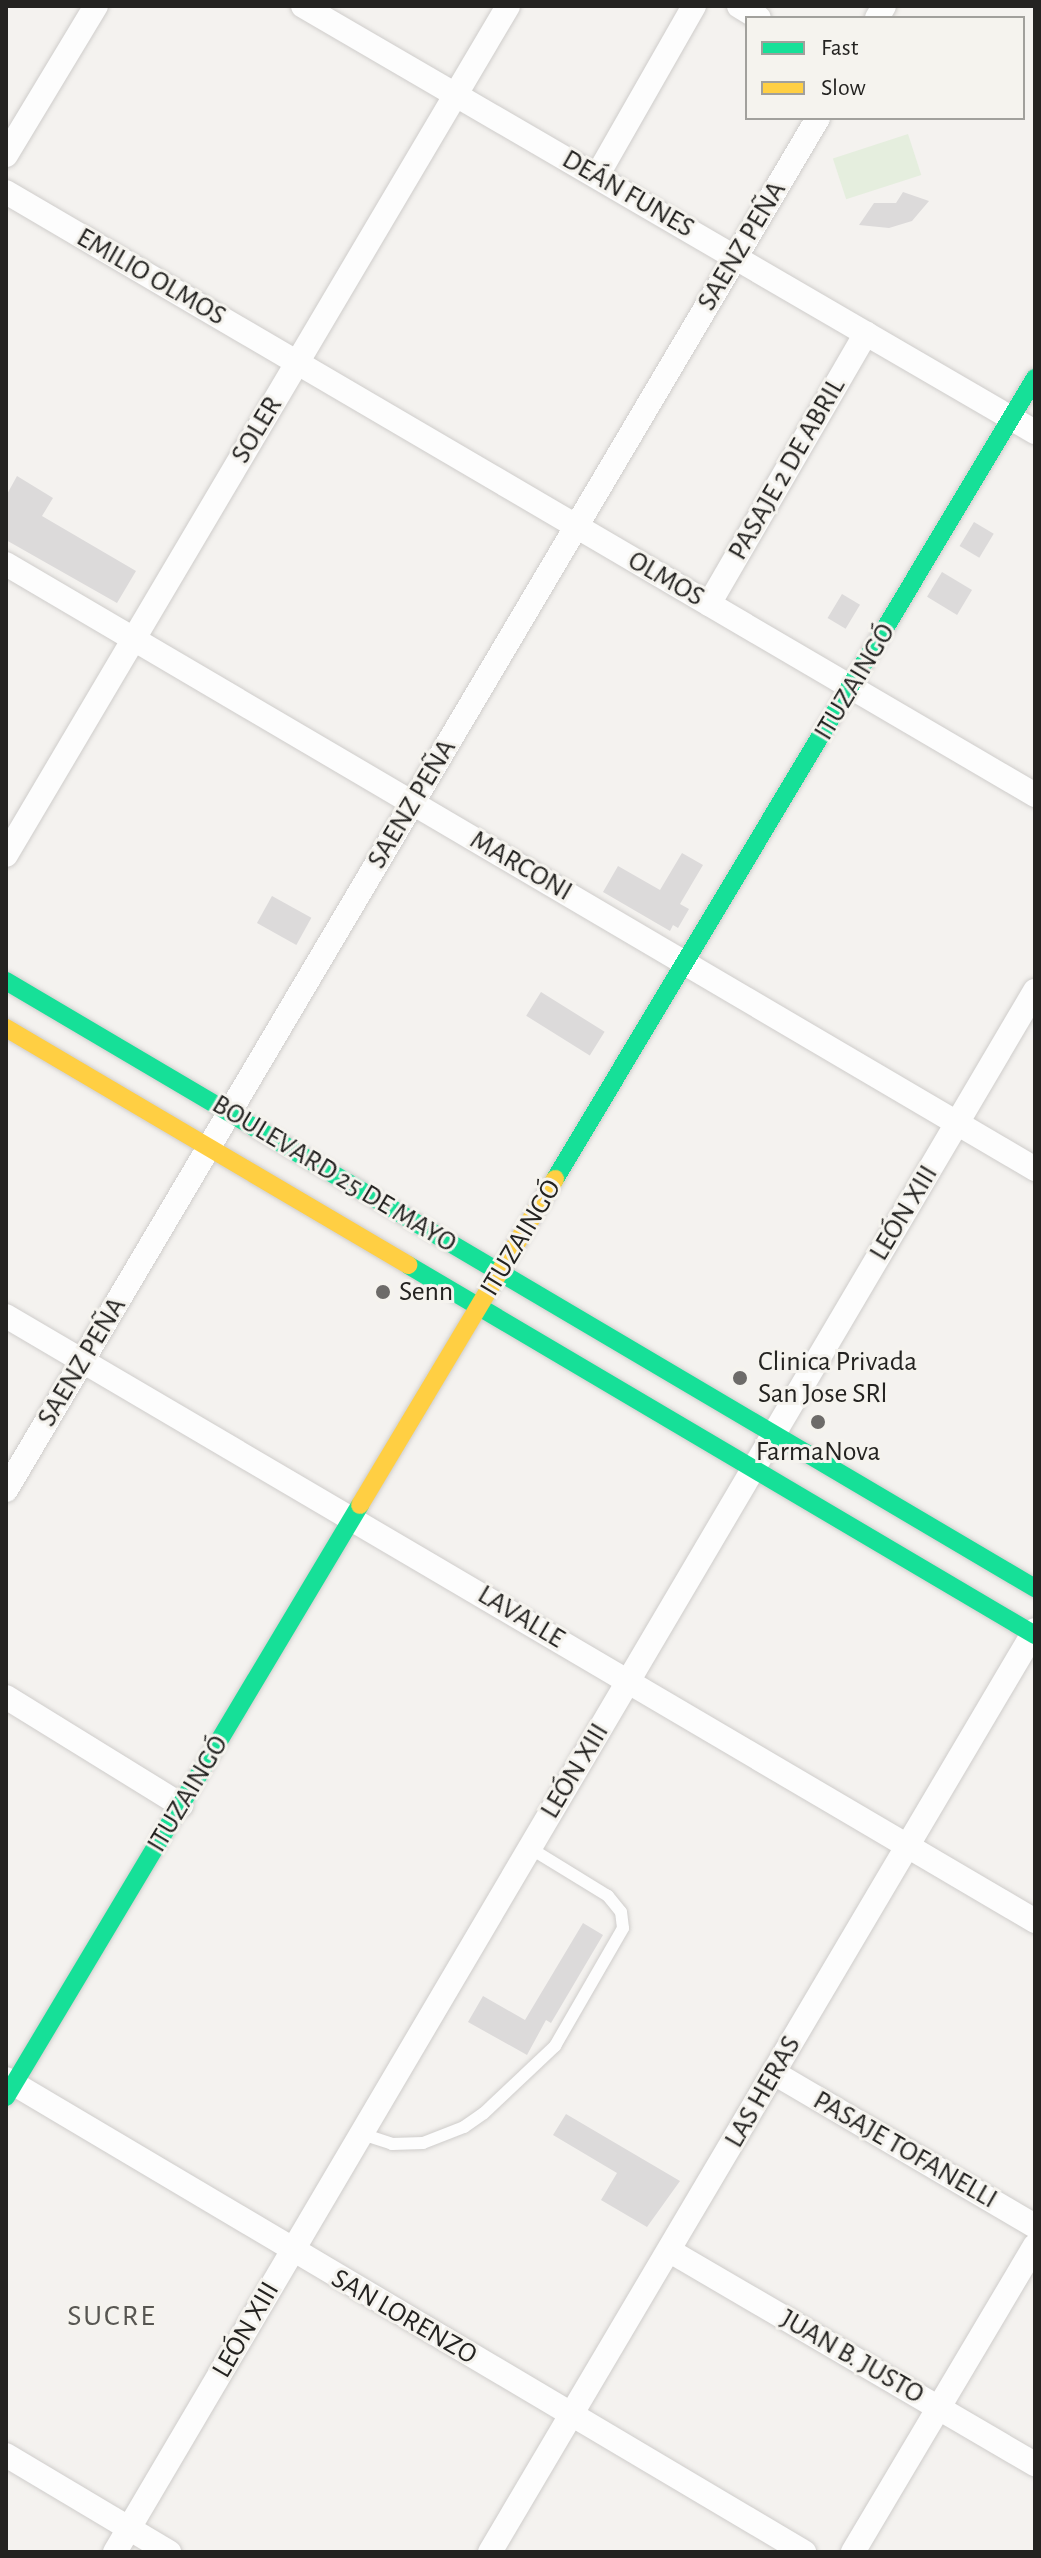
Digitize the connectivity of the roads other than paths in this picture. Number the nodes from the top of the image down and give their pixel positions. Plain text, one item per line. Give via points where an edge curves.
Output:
1 (96, 6) edge
2 (303, 6) edge
3 (508, 6) edge
4 (694, 6) edge
5 (456, 94) junction
6 (817, 120) edge
7 (6, 155) edge
8 (597, 176) junction
9 (6, 192) edge
10 (736, 257) junction
11 (866, 333) junction
12 (297, 362) junction
13 (1035, 378) edge
14 (1011, 418) junction
15 (1035, 432) edge
16 (577, 526) junction
17 (6, 564) edge
18 (709, 604) junction
19 (133, 639) junction
20 (852, 688) junction
21 (1035, 795) edge
22 (413, 803) junction
23 (6, 855) edge
24 (686, 963) junction
25 (6, 981) edge
26 (1035, 991) edge
27 (6, 1028) edge
28 (230, 1113) junction
29 (958, 1122) junction
30 (209, 1147) junction
31 (1035, 1169) edge
32 (501, 1272) junction
33 (480, 1307) junction
34 (6, 1316) edge
35 (83, 1361) junction
36 (774, 1433) junction
37 (754, 1469) junction
38 (6, 1490) edge
39 (354, 1517) junction
40 (1035, 1588) edge
41 (1034, 1633) edge
42 (629, 1681) junction
43 (6, 1697) edge
44 (181, 1805) junction
45 (908, 1846) junction
46 (530, 1848) junction
47 (1035, 1921) edge
48 (774, 2073) junction
49 (9, 2086) edge
50 (362, 2134) junction
51 (1035, 2226) edge
52 (1035, 2246) edge
53 (292, 2251) junction
54 (670, 2251) junction
55 (939, 2408) junction
56 (572, 2415) junction
57 (6, 2455) edge
58 (1035, 2464) edge
59 (129, 2528) junction
60 (115, 2552) edge
61 (169, 2552) edge
62 (490, 2552) edge
63 (804, 2552) edge
64 (853, 2552) edge

1 - 7 street
2 - 5 street, DEÁN FUNES
3 - 5 street, SOLER
4 - 8 street
5 - 8 street, DEÁN FUNES
5 - 12 street, SOLER
6 - 10 street, SAENZ PEÑA
8 - 10 street, DEÁN FUNES
9 - 12 street, EMILIO OLMOS
10 - 11 street, DEÁN FUNES
10 - 16 street, SAENZ PEÑA
11 - 14 street, DEÁN FUNES
11 - 18 street, PASAJE 2 DE ABRIL
12 - 16 street, OLMOS
12 - 19 street, SOLER
13 - 14 street, ITUZAINGÓ
14 - 15 street, DEÁN FUNES
14 - 20 street, ITUZAINGÓ
16 - 18 street, OLMOS
16 - 22 street, SAENZ PEÑA
17 - 19 street, MARCONI
18 - 20 street, OLMOS
19 - 22 street, MARCONI
19 - 23 street, SOLER
20 - 21 street, OLMOS
20 - 24 street, ITUZAINGÓ
22 - 24 street, MARCONI
22 - 28 street, SAENZ PEÑA
24 - 29 street, MARCONI
24 - 32 street, ITUZAINGÓ
25 - 28 street, BOULEVARD 25 DE MAYO
26 - 29 street, LEÓN XIII
27 - 30 street, BOULEVARD 25 DE MAYO
28 - 30 street, SAENZ PEÑA
28 - 32 street, BOULEVARD 25 DE MAYO
29 - 31 street, MARCONI
29 - 36 street, LEÓN XIII
30 - 33 street, BOULEVARD 25 DE MAYO
30 - 35 street, SAENZ PEÑA
32 - 33 street, ITUZAINGÓ
32 - 36 street, BOULEVARD 25 DE MAYO
33 - 37 street, BOULEVARD 25 DE MAYO
33 - 39 street, ITUZAINGÓ
34 - 35 street, LAVALLE
35 - 38 street, SAENZ PEÑA
35 - 39 street, LAVALLE
36 - 37 street, LEÓN XIII
36 - 40 street, BOULEVARD 25 DE MAYO
37 - 41 street, BOULEVARD 25 DE MAYO
37 - 42 street, LEÓN XIII
39 - 42 street, LAVALLE
39 - 44 street, ITUZAINGÓ
41 - 45 street, LAS HERAS
42 - 45 street, LAVALLE
42 - 46 street, LEÓN XIII
43 - 44 street
44 - 49 street, ITUZAINGÓ
45 - 47 street, LAVALLE
45 - 48 street, LAS HERAS
46 - 50 street, LEÓN XIII
46 - 50 lane via 608,1896 621,1912 623,1928 555,2046 464,2127 423,2143 392,2144
48 - 51 street, PASAJE TOFANELLI
48 - 54 street, LAS HERAS
49 - 53 street, SAN LORENZO
50 - 53 street, LEÓN XIII
52 - 55 street
53 - 56 street, SAN LORENZO
53 - 59 street, LEÓN XIII
54 - 55 street, JUAN B. JUSTO
54 - 56 street, LAS HERAS
55 - 58 street, JUAN B. JUSTO
55 - 64 street
56 - 62 street, LAS HERAS
56 - 63 street, SAN LORENZO
57 - 59 street
59 - 60 street, LEÓN XIII
59 - 61 street

